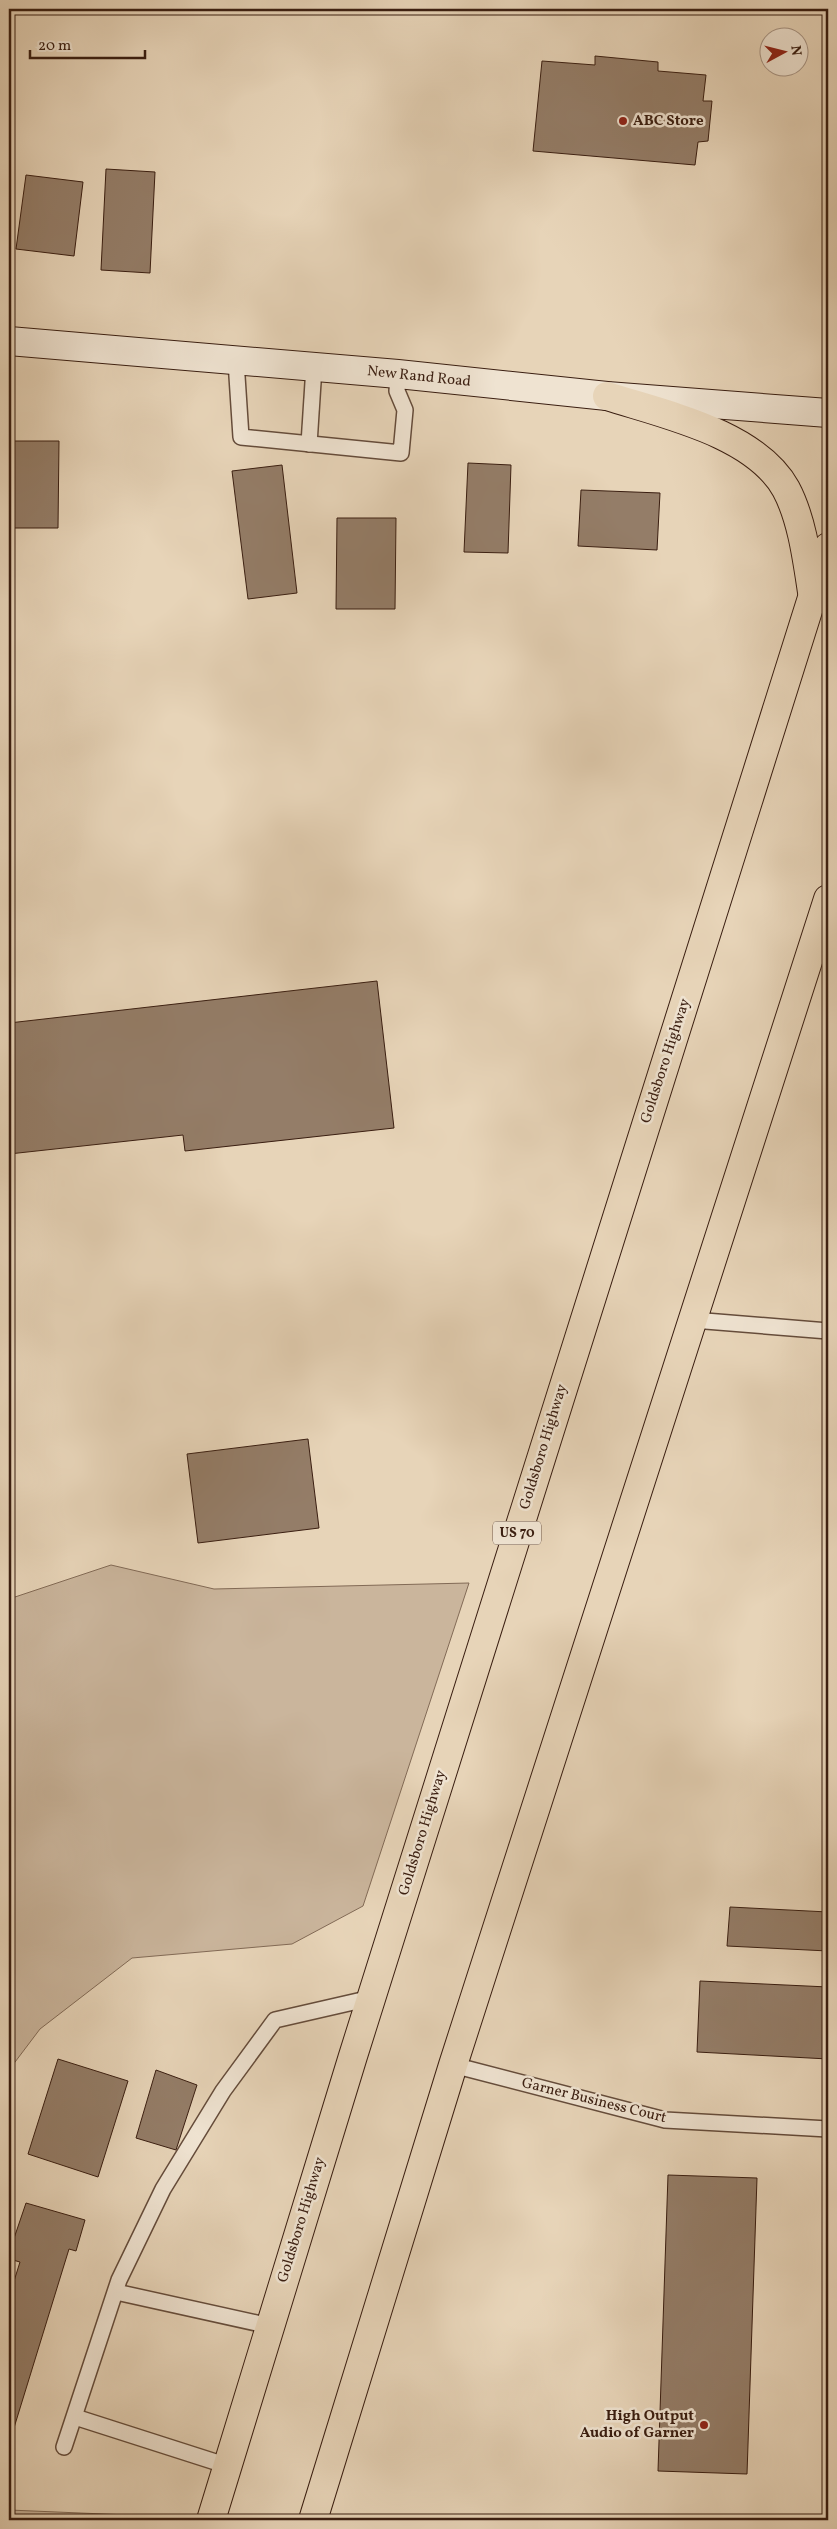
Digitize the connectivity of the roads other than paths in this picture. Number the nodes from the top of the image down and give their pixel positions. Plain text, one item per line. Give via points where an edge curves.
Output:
1 (9, 341) edge
2 (236, 361) junction
3 (314, 367) junction
4 (398, 374) junction
5 (607, 396) junction
6 (828, 413) edge
7 (309, 444) junction
8 (828, 547) edge
9 (812, 597) junction
10 (828, 898) edge
11 (692, 1320) junction
12 (828, 1331) edge
13 (371, 1998) junction
14 (452, 2065) junction
15 (828, 2129) edge
16 (116, 2292) junction
17 (270, 2326) junction
18 (75, 2417) junction
19 (64, 2448) dead end
20 (228, 2466) junction
21 (211, 2520) edge
22 (313, 2520) edge

1 - 2 street, New Rand Road
2 - 3 street, New Rand Road
2 - 7 lane via 241,437
3 - 4 street, New Rand Road
3 - 7 lane
4 - 5 street, New Rand Road
4 - 7 lane via 397,390 406,410 401,453
5 - 6 street, New Rand Road
5 - 9 main road via 694,424 730,440 770,468 786,489 797,520
8 - 9 main road, Goldsboro Highway / US 70
9 - 13 main road, Goldsboro Highway / US 70
10 - 11 main road
11 - 12 lane
11 - 14 main road
13 - 16 lane via 275,2020 223,2091 163,2189
13 - 17 main road, Goldsboro Highway / US 70
14 - 15 lane, Garner Business Court via 665,2120
14 - 22 main road
16 - 17 lane
16 - 18 lane
17 - 20 main road, Goldsboro Highway / US 70
18 - 19 lane
18 - 20 lane
20 - 21 main road, Goldsboro Highway / US 70

